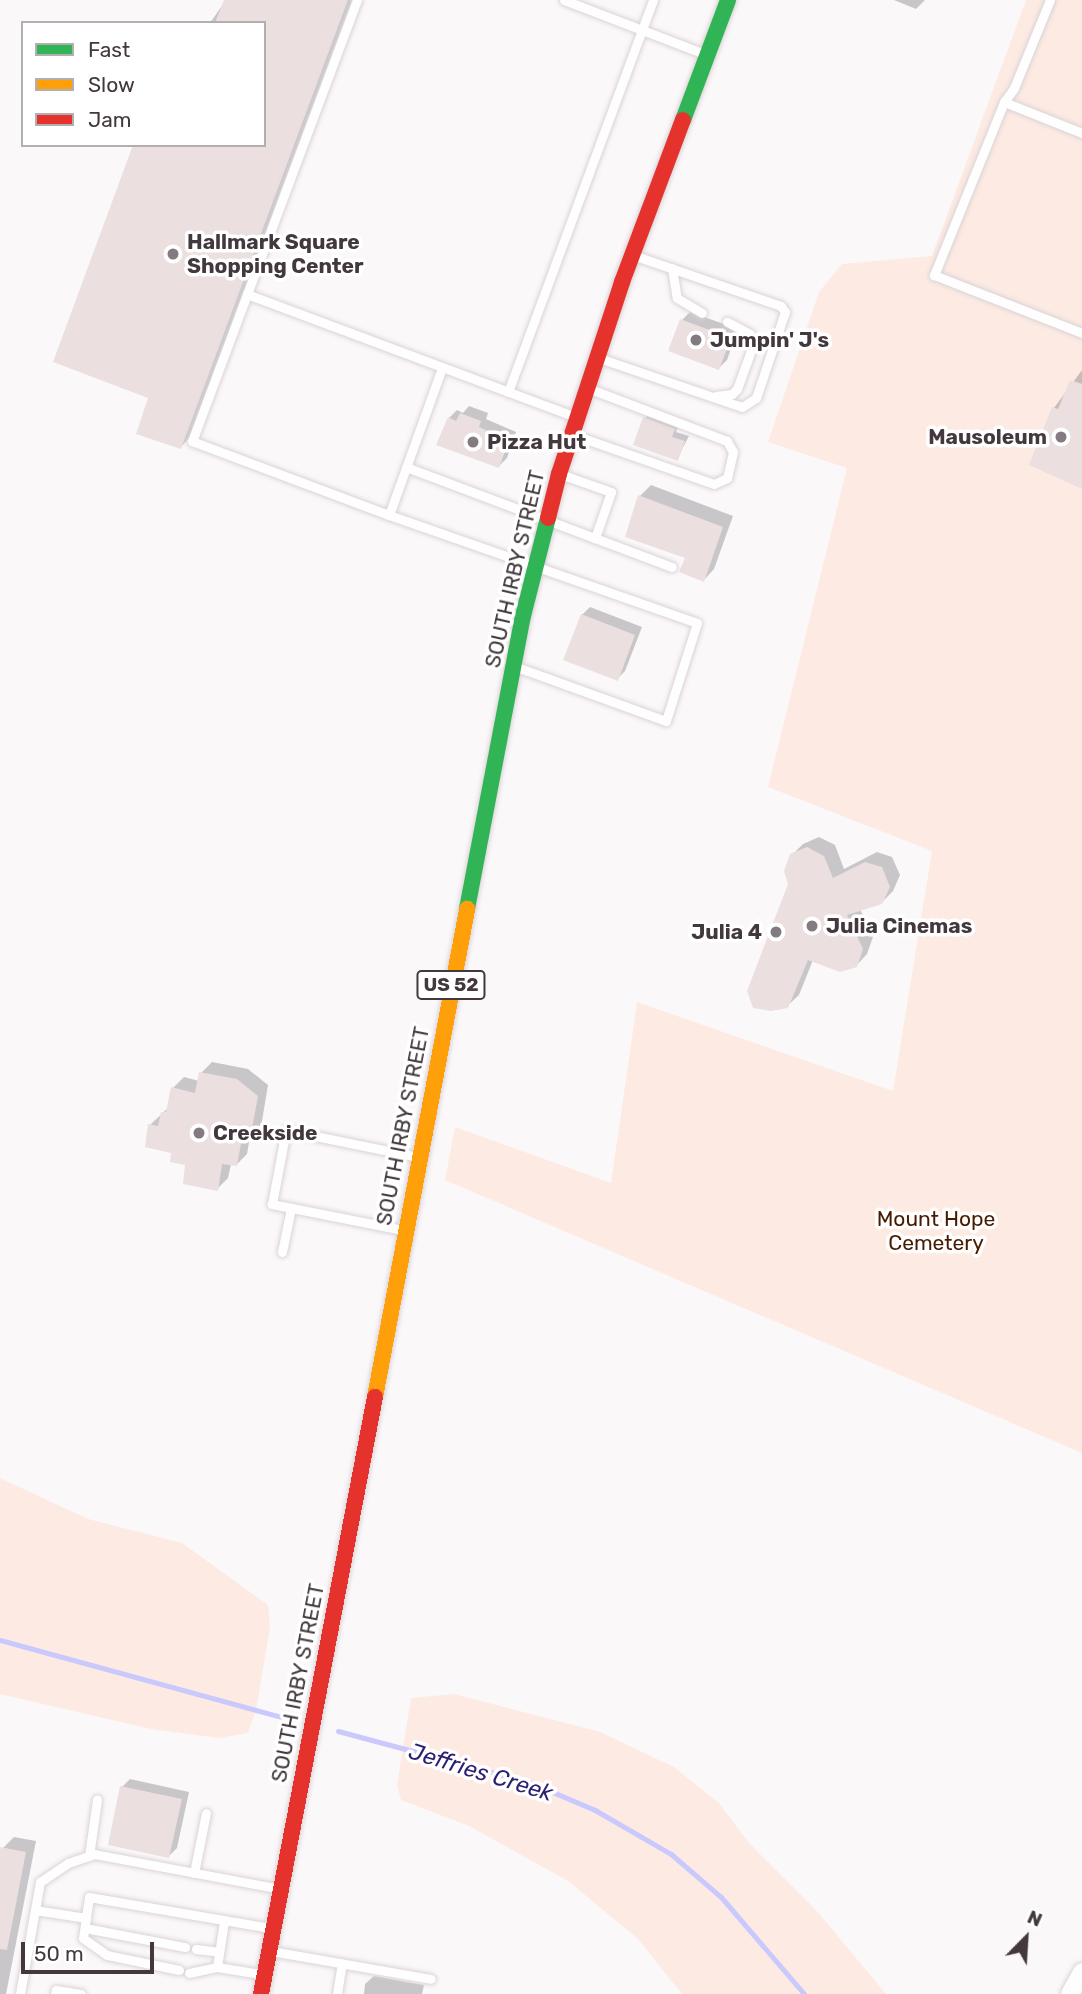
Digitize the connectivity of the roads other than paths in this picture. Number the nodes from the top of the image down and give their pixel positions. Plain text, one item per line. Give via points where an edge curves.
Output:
1 (357, 0) edge
2 (564, 0) edge
3 (653, 0) edge
4 (729, 0) edge
5 (1050, 0) edge
6 (642, 30) junction
7 (708, 55) junction
8 (1004, 102) junction
9 (1082, 133) edge
10 (632, 255) junction
11 (672, 268) junction
12 (247, 294) junction
13 (702, 313) dead end
14 (727, 322) dead end
15 (1082, 333) edge
16 (597, 357) junction
17 (442, 368) junction
18 (587, 388) junction
19 (508, 392) junction
20 (707, 396) junction
21 (577, 417) junction
22 (572, 434) junction
23 (406, 467) junction
24 (559, 474) junction
25 (389, 515) junction
26 (547, 519) junction
27 (595, 538) junction
28 (535, 565) junction
29 (672, 567) dead end
30 (513, 665) junction
31 (419, 1157) junction
32 (290, 1208) junction
33 (405, 1230) junction
34 (282, 1252) dead end
35 (97, 1800) dead end
36 (206, 1813) dead end
37 (89, 1856) junction
38 (194, 1872) junction
39 (281, 1889) junction
40 (35, 1910) junction
41 (224, 1921) junction
42 (85, 1923) junction
43 (274, 1929) junction
44 (185, 1947) dead end
45 (196, 1949) dead end
46 (270, 1951) junction
47 (219, 1952) junction
48 (342, 1963) junction
49 (217, 1967) junction
50 (179, 1970) dead end
51 (1082, 1972) edge
52 (189, 1973) dead end
53 (265, 1975) junction
54 (431, 1979) dead end
55 (20, 1994) edge
56 (55, 1994) edge
57 (81, 1994) edge
58 (261, 1994) edge
59 (337, 1994) edge
60 (1070, 1994) edge

1 - 12 lane
2 - 6 lane
3 - 6 lane
4 - 7 main road, SOUTH IRBY STREET / US 52
5 - 8 lane
6 - 7 lane
6 - 19 lane
7 - 10 main road, SOUTH IRBY STREET / US 52
8 - 9 lane
8 - 15 lane via 934,275
10 - 11 lane
10 - 16 main road, SOUTH IRBY STREET / US 52
11 - 13 lane via 677,298
11 - 20 lane via 775,301 785,312 756,398 742,407
12 - 17 lane
12 - 25 lane via 192,441
14 - 20 lane via 750,334 753,345 737,389 732,394
16 - 18 main road, SOUTH IRBY STREET / US 52
16 - 20 lane
17 - 19 lane
17 - 23 lane
18 - 21 main road, SOUTH IRBY STREET / US 52
18 - 22 lane via 727,441 733,452 727,478 714,484
19 - 21 lane
21 - 22 main road, SOUTH IRBY STREET / US 52
22 - 24 main road, SOUTH IRBY STREET / US 52
23 - 25 lane
23 - 26 lane
24 - 26 main road, SOUTH IRBY STREET / US 52
24 - 27 lane via 611,492
25 - 28 lane
26 - 27 lane
26 - 28 main road, SOUTH IRBY STREET / US 52
27 - 29 lane
28 - 30 main road, SOUTH IRBY STREET / US 52
28 - 30 lane via 697,623 666,721
30 - 31 main road, SOUTH IRBY STREET / US 52
31 - 32 lane via 286,1130 272,1204
31 - 33 main road, SOUTH IRBY STREET / US 52
32 - 33 lane
32 - 34 lane
33 - 39 main road, SOUTH IRBY STREET / US 52
35 - 37 lane
36 - 38 lane
37 - 38 lane
37 - 40 lane via 68,1863 40,1882
38 - 39 lane
39 - 43 main road, SOUTH IRBY STREET / US 52
40 - 42 lane
40 - 55 lane
41 - 42 lane via 89,1897
41 - 43 lane
41 - 47 lane
42 - 44 lane
42 - 50 lane via 83,1938 107,1955
43 - 46 main road, SOUTH IRBY STREET / US 52
45 - 47 lane
46 - 48 lane
46 - 53 main road, SOUTH IRBY STREET / US 52
47 - 49 lane
48 - 54 lane
48 - 59 lane
49 - 52 lane
49 - 53 lane
51 - 60 street
53 - 58 main road, SOUTH IRBY STREET / US 52
56 - 57 lane via 56,1990

